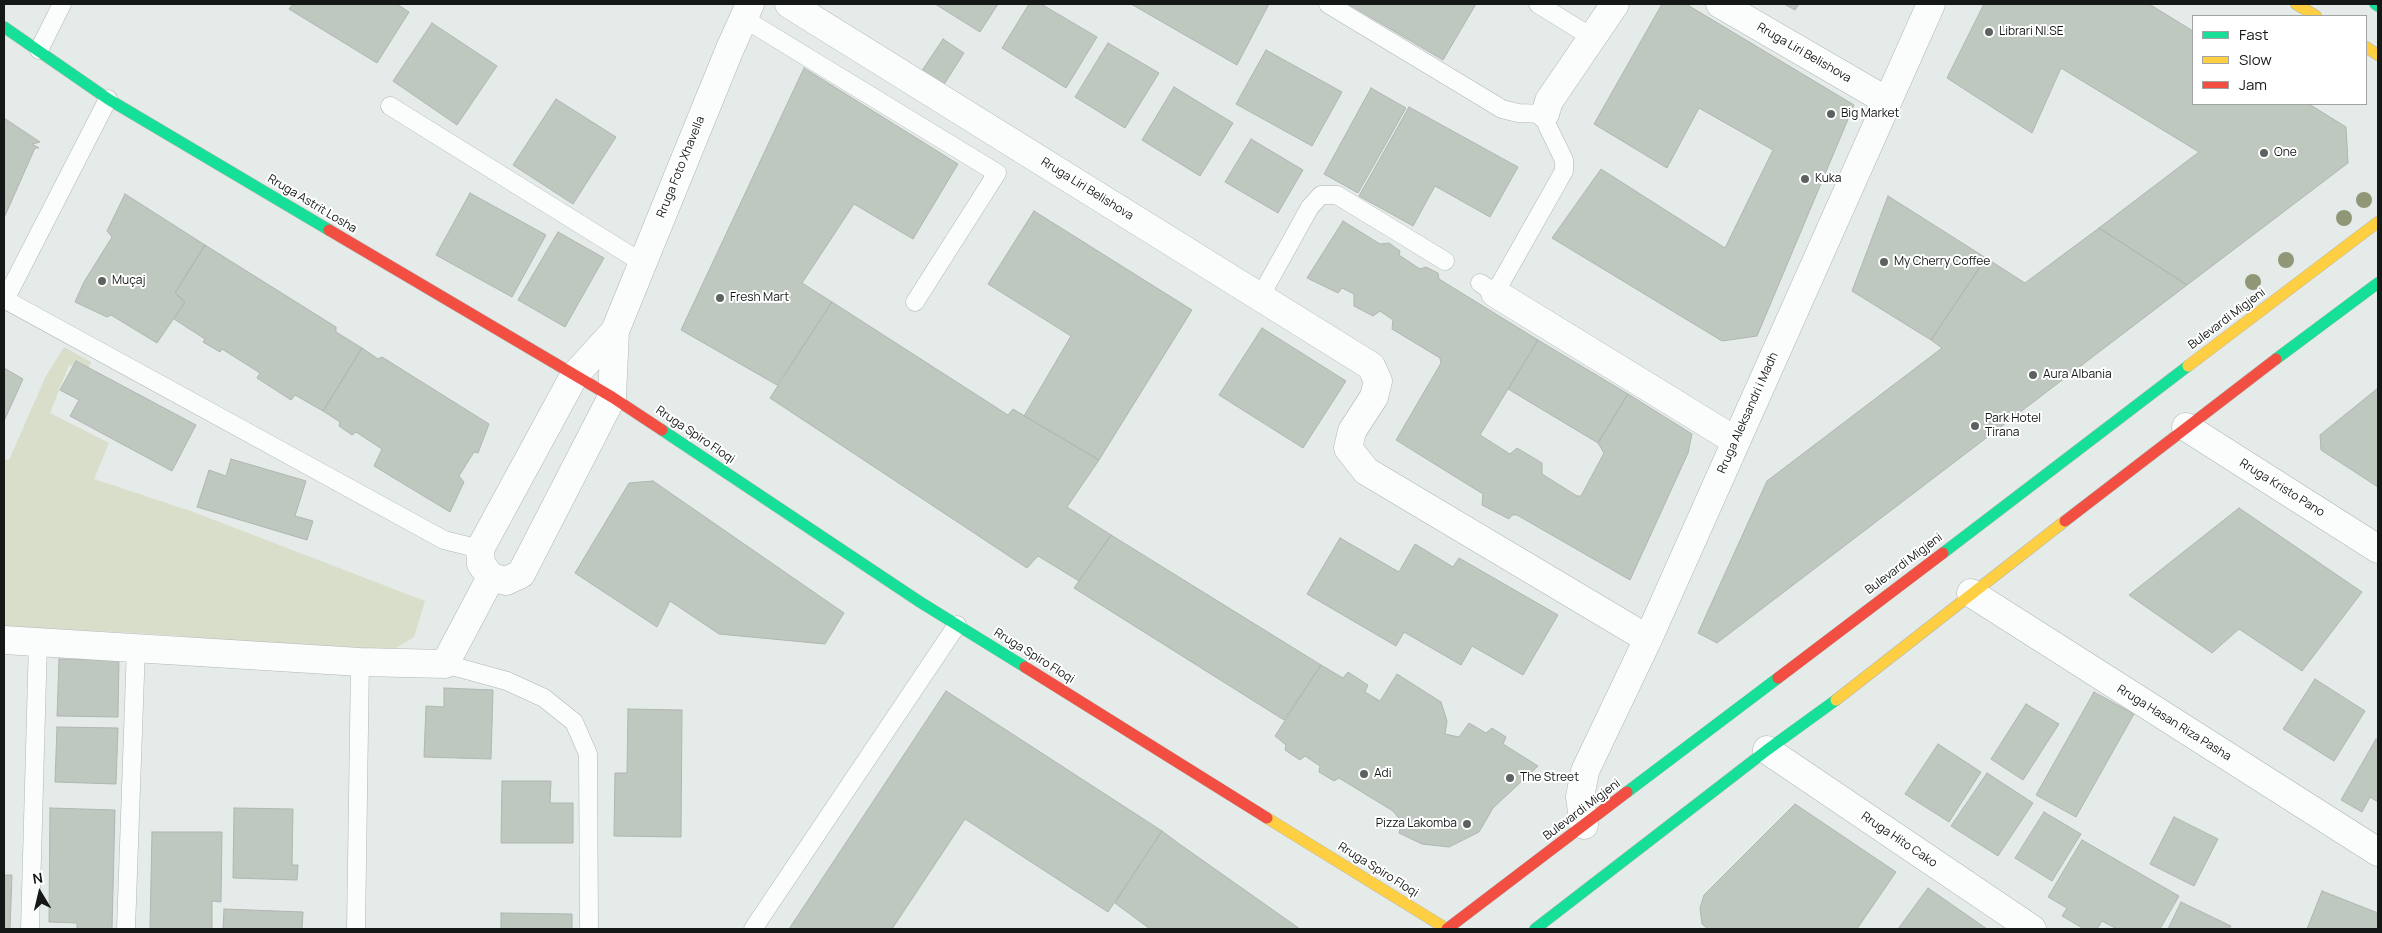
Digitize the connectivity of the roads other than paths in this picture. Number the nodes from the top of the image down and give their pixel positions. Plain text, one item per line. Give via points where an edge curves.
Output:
1 (62, 4) edge
2 (789, 4) edge
3 (1328, 4) edge
4 (1538, 4) edge
5 (1616, 4) edge
6 (1720, 4) edge
7 (1931, 4) edge
8 (2296, 4) edge
9 (2375, 4) edge
10 (2378, 6) edge
11 (747, 11) edge
12 (2314, 15) edge
13 (4, 27) edge
14 (1593, 38) junction
15 (2367, 48) edge
16 (39, 50) junction
17 (2378, 55) edge
18 (108, 99) junction
19 (1887, 101) junction
20 (390, 106) dead end
21 (1545, 114) junction
22 (2378, 222) edge
23 (1445, 261) dead end
24 (641, 262) junction
25 (2378, 283) edge
26 (1487, 288) joint
27 (1260, 297) junction
28 (4, 300) edge
29 (915, 302) dead end
30 (615, 331) junction
31 (574, 376) junction
32 (612, 397) junction
33 (2186, 427) junction
34 (1736, 440) junction
35 (480, 548) junction
36 (2378, 549) edge
37 (491, 577) junction
38 (1971, 593) junction
39 (957, 625) junction
40 (1648, 639) junction
41 (4, 640) edge
42 (38, 641) junction
43 (136, 647) junction
44 (360, 662) junction
45 (445, 664) junction
46 (1767, 750) junction
47 (1584, 825) junction
48 (2378, 852) edge
49 (589, 926) dead end
50 (30, 929) edge
51 (126, 929) edge
52 (356, 929) edge
53 (754, 929) edge
54 (1447, 929) edge
55 (1536, 929) edge
56 (2032, 929) edge

1 - 16 lane
2 - 27 street, Rruga Liri Belishova
3 - 21 lane via 1502,110
4 - 14 lane
5 - 14 street
6 - 19 street, Rruga Liri Belishova
7 - 19 street, Rruga Aleksandri i Madh
8 - 12 main road
9 - 10 main road
11 - 24 street, Rruga Foto Xhavella
11 - 29 lane via 997,173
13 - 16 main road, Rruga Astrit Losha
14 - 21 street via 1549,101
15 - 17 main road
16 - 18 main road, Rruga Astrit Losha
18 - 28 lane
18 - 31 main road, Rruga Astrit Losha
19 - 34 street, Rruga Aleksandri i Madh
20 - 24 lane
21 - 26 lane via 1564,160 1564,171
22 - 47 main road, Bulevardi Migjeni
23 - 27 lane via 1337,195 1321,195 1310,208
24 - 30 street, Rruga Foto Xhavella
25 - 33 main road
26 - 34 street
27 - 40 street, Rruga Liri Belishova via 1370,366 1378,381 1374,397 1352,431 1348,448 1366,472
28 - 35 lane via 444,540
30 - 31 street
30 - 32 street
31 - 32 main road, Rruga Astrit Losha
31 - 35 street
32 - 37 street via 521,574 506,581
32 - 39 main road, Rruga Spiro Floqi
33 - 36 street, Rruga Kristo Pano
33 - 38 main road
34 - 40 street, Rruga Aleksandri i Madh
35 - 37 street via 481,564
37 - 45 street
38 - 46 main road via 1834,702
38 - 48 street, Rruga Hasan Riza Pasha
39 - 53 lane
39 - 54 main road, Rruga Spiro Floqi
40 - 47 street, Rruga Aleksandri i Madh via 1585,771 1580,797
41 - 42 street
42 - 43 street
42 - 50 lane
43 - 44 street
43 - 51 lane
44 - 45 street
44 - 52 lane
45 - 49 lane via 508,681 544,698 574,722 588,754
46 - 55 main road
46 - 56 street, Rruga Hito Cako
47 - 54 main road, Bulevardi Migjeni

